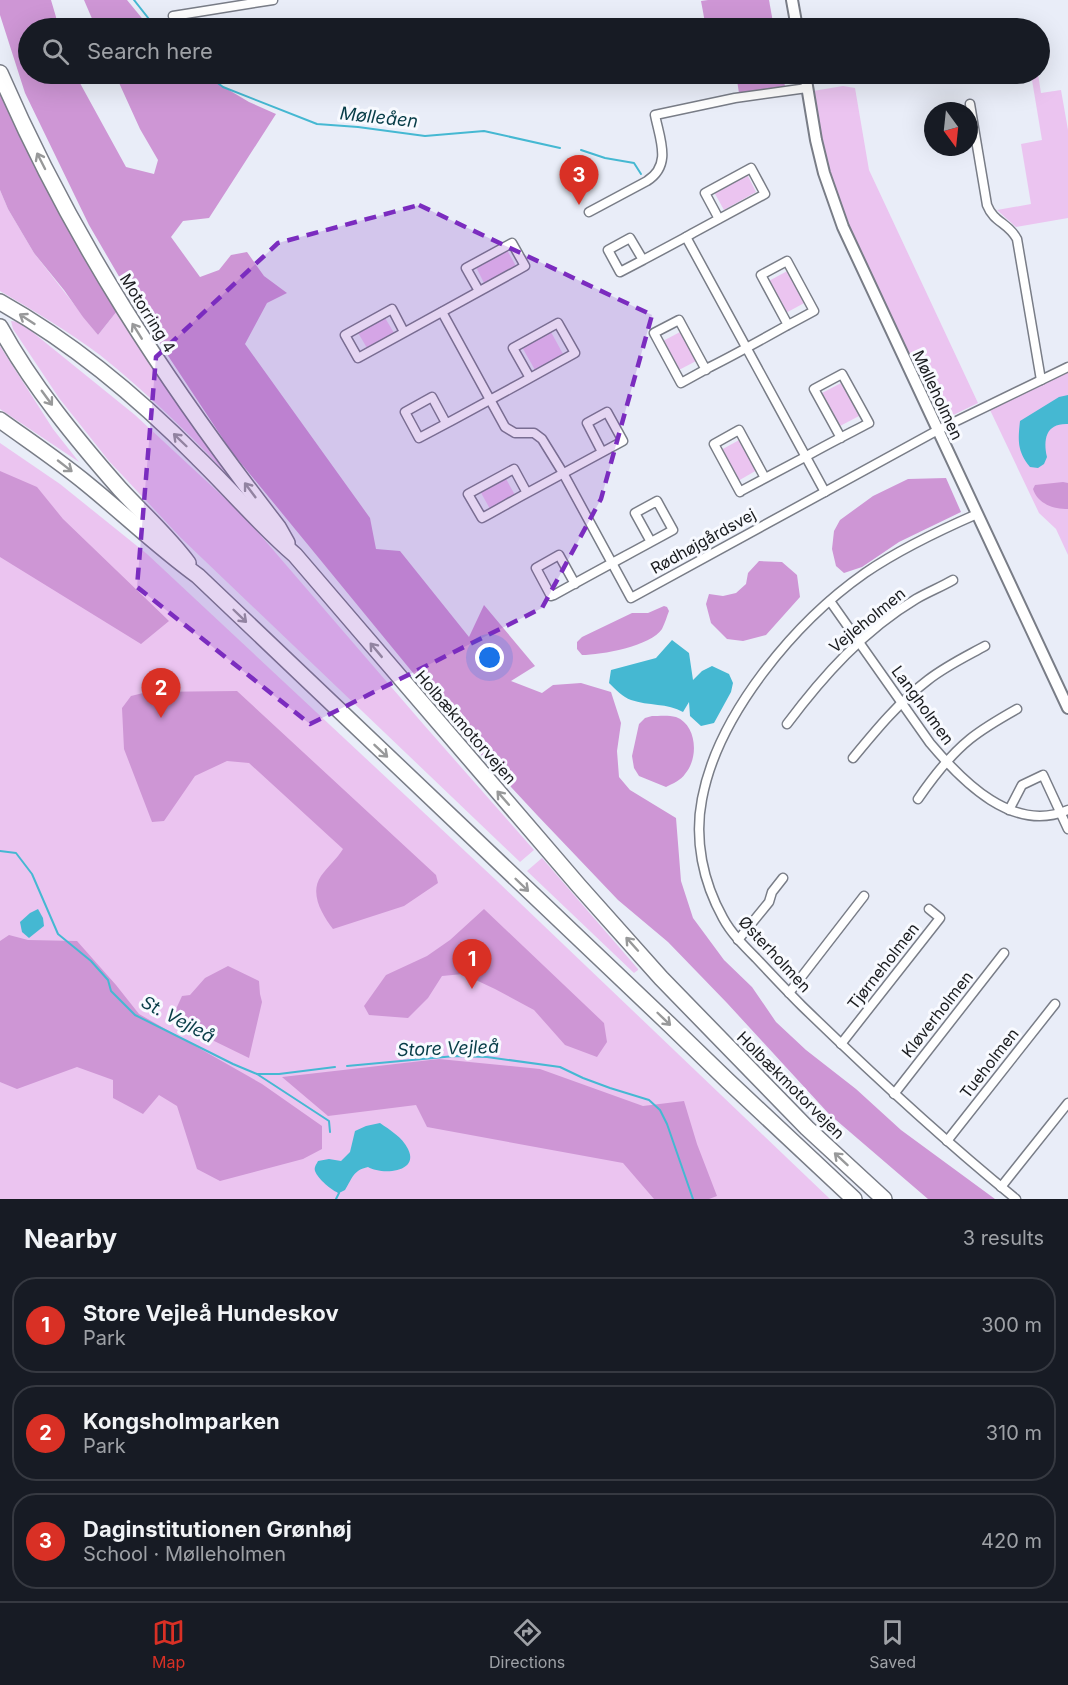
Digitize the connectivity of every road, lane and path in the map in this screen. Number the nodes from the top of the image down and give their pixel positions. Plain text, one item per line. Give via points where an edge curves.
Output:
1 (273, 0) edge
2 (792, 0) edge
3 (238, 3) edge
4 (173, 16) dead end
5 (795, 18) edge
6 (0, 73) edge
7 (807, 84) edge
8 (807, 87) junction
9 (978, 152) edge
10 (589, 212) dead end
11 (719, 219) junction
12 (686, 237) junction
13 (643, 260) dead end
14 (479, 291) junction
15 (0, 302) edge
16 (442, 312) junction
17 (788, 325) junction
18 (1, 329) edge
19 (404, 332) junction
20 (746, 348) junction
21 (1068, 367) edge
22 (706, 370) junction
23 (530, 378) junction
24 (1041, 380) junction
25 (491, 399) junction
26 (0, 420) edge
27 (446, 423) junction
28 (938, 430) junction
29 (841, 438) junction
30 (602, 452) junction
31 (806, 457) junction
32 (563, 473) junction
33 (765, 478) junction
34 (825, 492) junction
35 (527, 493) junction
36 (978, 514) junction
37 (651, 542) junction
38 (295, 555) junction
39 (612, 563) junction
40 (198, 576) junction
41 (953, 580) dead end
42 (575, 584) junction
43 (830, 601) junction
44 (859, 642) junction
45 (985, 646) dead end
46 (901, 703) junction
47 (1068, 708) edge
48 (1017, 709) dead end
49 (787, 724) dead end
50 (853, 758) dead end
51 (946, 762) junction
52 (918, 799) dead end
53 (1010, 810) junction
54 (1065, 812) edge
55 (1068, 830) edge
56 (783, 878) dead end
57 (864, 897) dead end
58 (929, 909) dead end
59 (738, 940) junction
60 (1004, 953) dead end
61 (789, 993) junction
62 (1055, 1004) dead end
63 (841, 1044) junction
64 (894, 1094) junction
65 (1068, 1103) edge
66 (947, 1141) junction
67 (1001, 1187) junction
68 (854, 1199) edge
69 (884, 1199) edge
70 (1016, 1199) edge

1 - 3 street
2 - 5 street
3 - 4 street
38 -> 6 highway, Motorring 4 via 180,396 110,287 59,197
7 - 8 street, Mølleholmen
8 - 10 street via 655,115 664,159 660,169 654,177
8 - 28 street, Mølleholmen via 831,197
9 - 24 street via 987,205 994,218 1011,229 1017,239
11 - 11 street via 705,193 751,168 765,194
11 - 12 street
12 - 13 street
12 - 20 street
14 - 14 street via 466,268 512,243 525,266
14 - 16 street
38 -> 15 highway, Holbækmotorvejen via 158,419 108,376
16 - 19 street
16 - 25 street, Rødhøjgårdsvej
17 - 17 street via 814,311 787,261 761,275
17 - 20 street
18 -> 40 highway via 82,444
19 - 19 street via 358,358 345,335 392,309
20 - 22 street
20 - 31 street
21 - 24 street, Rødhøjgårdsvej
22 - 22 street via 679,320 654,333 681,383
23 - 23 street via 574,353 558,323 513,348
23 - 25 street
24 - 28 street, Rødhøjgårdsvej
25 - 27 street
25 - 32 street, Rødhøjgårdsvej via 505,427 515,433 534,433 542,439
26 -> 40 highway via 86,483 168,555
27 - 27 street via 432,397 405,412 419,438
28 - 34 street, Rødhøjgårdsvej
28 - 36 street, Mølleholmen
29 - 29 street, Rødhøjgårdsvej via 868,423 842,374 814,389
29 - 31 street, Rødhøjgårdsvej
30 - 30 street via 587,423 607,412 623,441
30 - 32 street
31 - 33 street, Rødhøjgårdsvej
31 - 34 street
32 - 35 street
32 - 39 street, Rødhøjgårdsvej
33 - 33 street, Rødhøjgårdsvej via 739,430 714,444 740,492
34 - 39 street, Rødhøjgårdsvej via 631,598
35 - 35 street via 482,518 468,494 514,469
36 - 43 street, Østerholmen via 923,538 864,574
36 - 47 street, Mølleholmen
37 - 37 street, Rødhøjgårdsvej via 672,530 657,501 635,513
37 - 39 street, Rødhøjgårdsvej
69 -> 38 highway, Holbækmotorvejen via 807,1128 661,978
39 - 42 street, Rødhøjgårdsvej
40 -> 68 highway
41 - 44 street, Vejleholmen via 890,616
42 - 42 street, Rødhøjgårdsvej via 559,555 536,568 551,596
43 - 44 street, Langholmen
43 - 59 street, Østerholmen via 800,629 752,688 729,725 707,779 700,820 701,857 711,894
44 - 46 street, Langholmen
44 - 49 street, Vejleholmen via 825,676
45 - 46 street via 940,671
46 - 50 street
46 - 51 street, Langholmen
48 - 51 street via 969,740
51 - 52 street
51 - 53 street, Langholmen via 971,785
53 - 54 street, Langholmen via 1039,817
53 - 54 street via 1022,784 1043,775
54 - 55 street
56 - 59 street
57 - 61 street
58 - 63 street, Tjørneholmen via 940,918
59 - 61 street, Østerholmen
60 - 64 street, Kløverholmen
61 - 63 street, Østerholmen
62 - 66 street, Tueholmen
63 - 64 street, Østerholmen
64 - 66 street, Østerholmen
65 - 67 street
66 - 67 street, Østerholmen
67 - 70 street, Østerholmen

